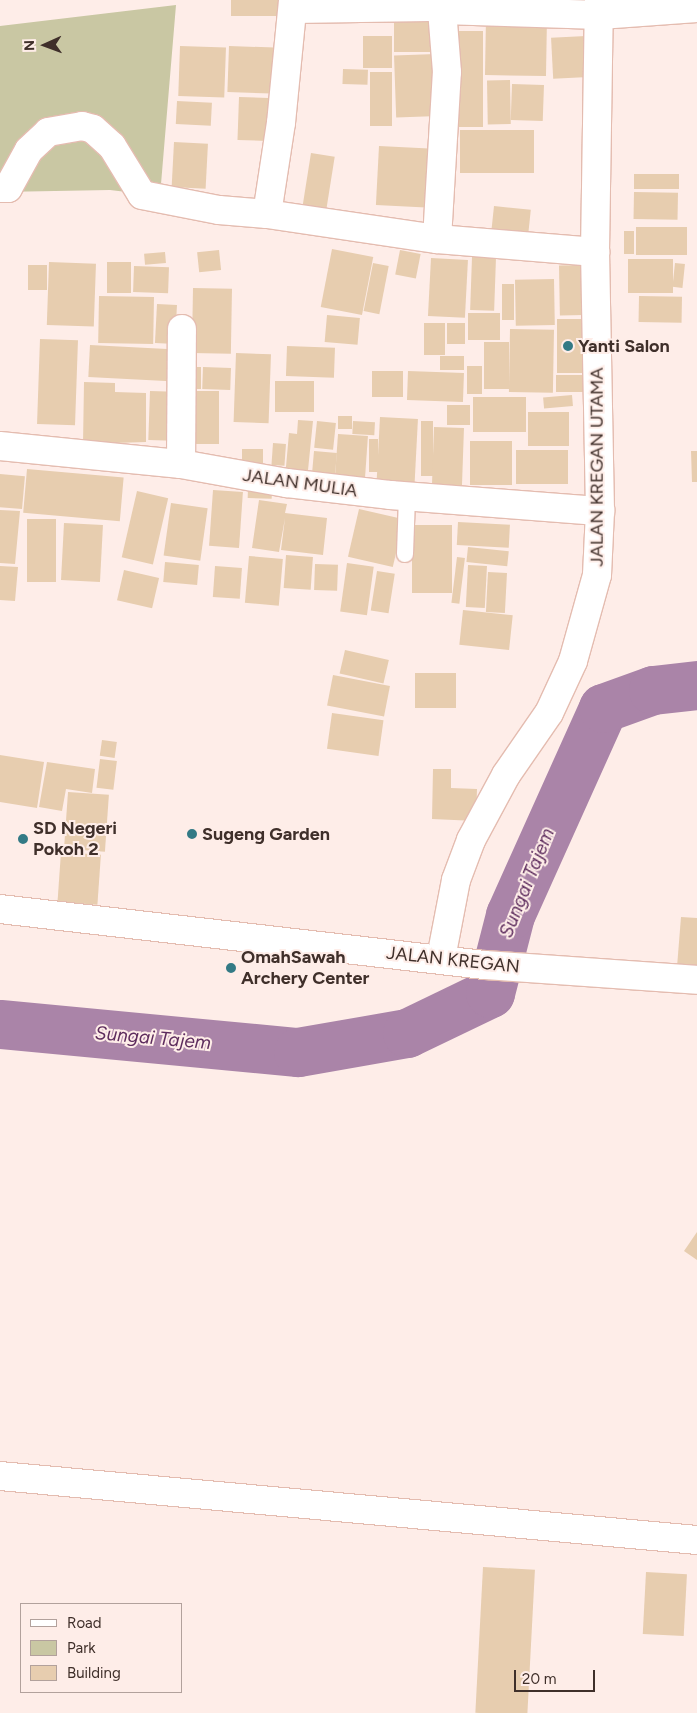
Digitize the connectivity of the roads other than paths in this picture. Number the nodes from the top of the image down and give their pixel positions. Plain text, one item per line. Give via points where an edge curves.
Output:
1 (429, 0) edge
2 (293, 4) edge
3 (600, 8) edge
4 (697, 8) edge
5 (0, 188) edge
6 (267, 214) junction
7 (437, 239) junction
8 (595, 252) junction
9 (182, 329) dead end
10 (0, 446) edge
11 (181, 464) junction
12 (408, 496) junction
13 (600, 511) junction
14 (405, 554) dead end
15 (0, 909) edge
16 (441, 958) junction
17 (697, 980) edge
18 (0, 1476) edge
19 (697, 1540) edge

1 - 2 street via 429,7
2 - 6 street
3 - 4 street
3 - 7 street via 442,10 447,72
3 - 8 street, JALAN KREGAN UTAMA
5 - 6 street via 8,188 29,150 48,132 82,126 93,129 112,146 142,195 219,210
6 - 7 street
7 - 8 street
8 - 13 street, JALAN KREGAN UTAMA
9 - 11 street
10 - 11 street, JALAN MULIA
11 - 12 street, JALAN MULIA via 287,483
12 - 13 street, JALAN MULIA
12 - 14 lane
13 - 16 street, JALAN KREGAN UTAMA via 597,575 573,661 549,712 506,775 471,840 456,880
15 - 16 street, JALAN KREGAN
16 - 17 street, JALAN KREGAN via 498,966
18 - 19 street

